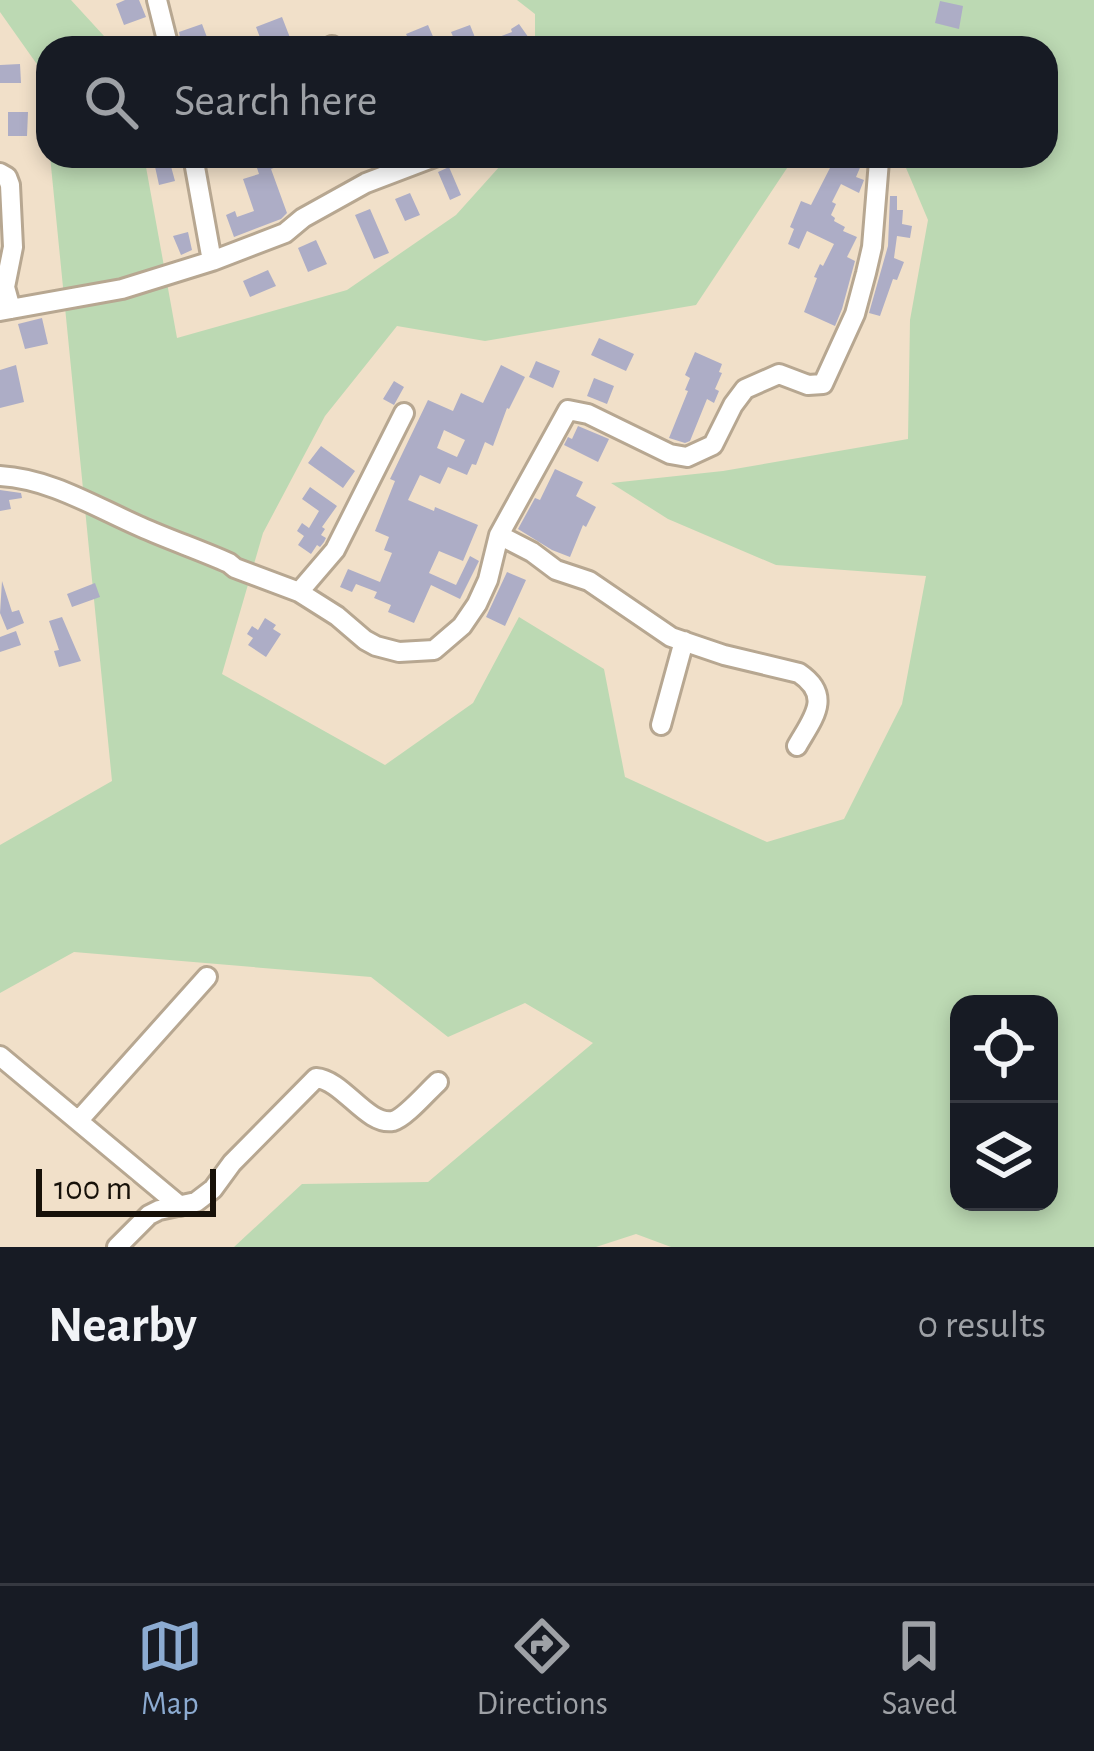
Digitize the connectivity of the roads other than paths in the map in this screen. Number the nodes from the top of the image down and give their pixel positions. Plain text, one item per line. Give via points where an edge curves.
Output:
1 (157, 0) edge
2 (167, 36) edge
3 (195, 168) edge
4 (405, 168) edge
5 (879, 168) edge
6 (0, 173) edge
7 (212, 261) junction
8 (5, 310) edge
9 (404, 413) dead end
10 (0, 476) edge
11 (499, 535) junction
12 (299, 592) junction
13 (684, 641) junction
14 (661, 725) dead end
15 (797, 746) dead end
16 (207, 977) dead end
17 (0, 1056) edge
18 (438, 1082) dead end
19 (79, 1120) junction
20 (180, 1206) junction
21 (116, 1247) edge

1 - 2 street
3 - 7 street
4 - 7 street via 285,233
5 - 11 street via 866,274 823,384 779,374 745,389 713,445 687,457 568,410
6 - 8 street via 10,185 13,247
7 - 8 street via 122,289
9 - 12 street via 335,550
10 - 12 street via 63,490
11 - 12 street via 477,604 434,650 376,646
11 - 13 street
13 - 14 street
13 - 15 street via 807,678 818,701
16 - 19 street
17 - 19 street
18 - 20 street via 399,1119 386,1121 316,1078 213,1189
19 - 20 street
20 - 21 street via 149,1215

